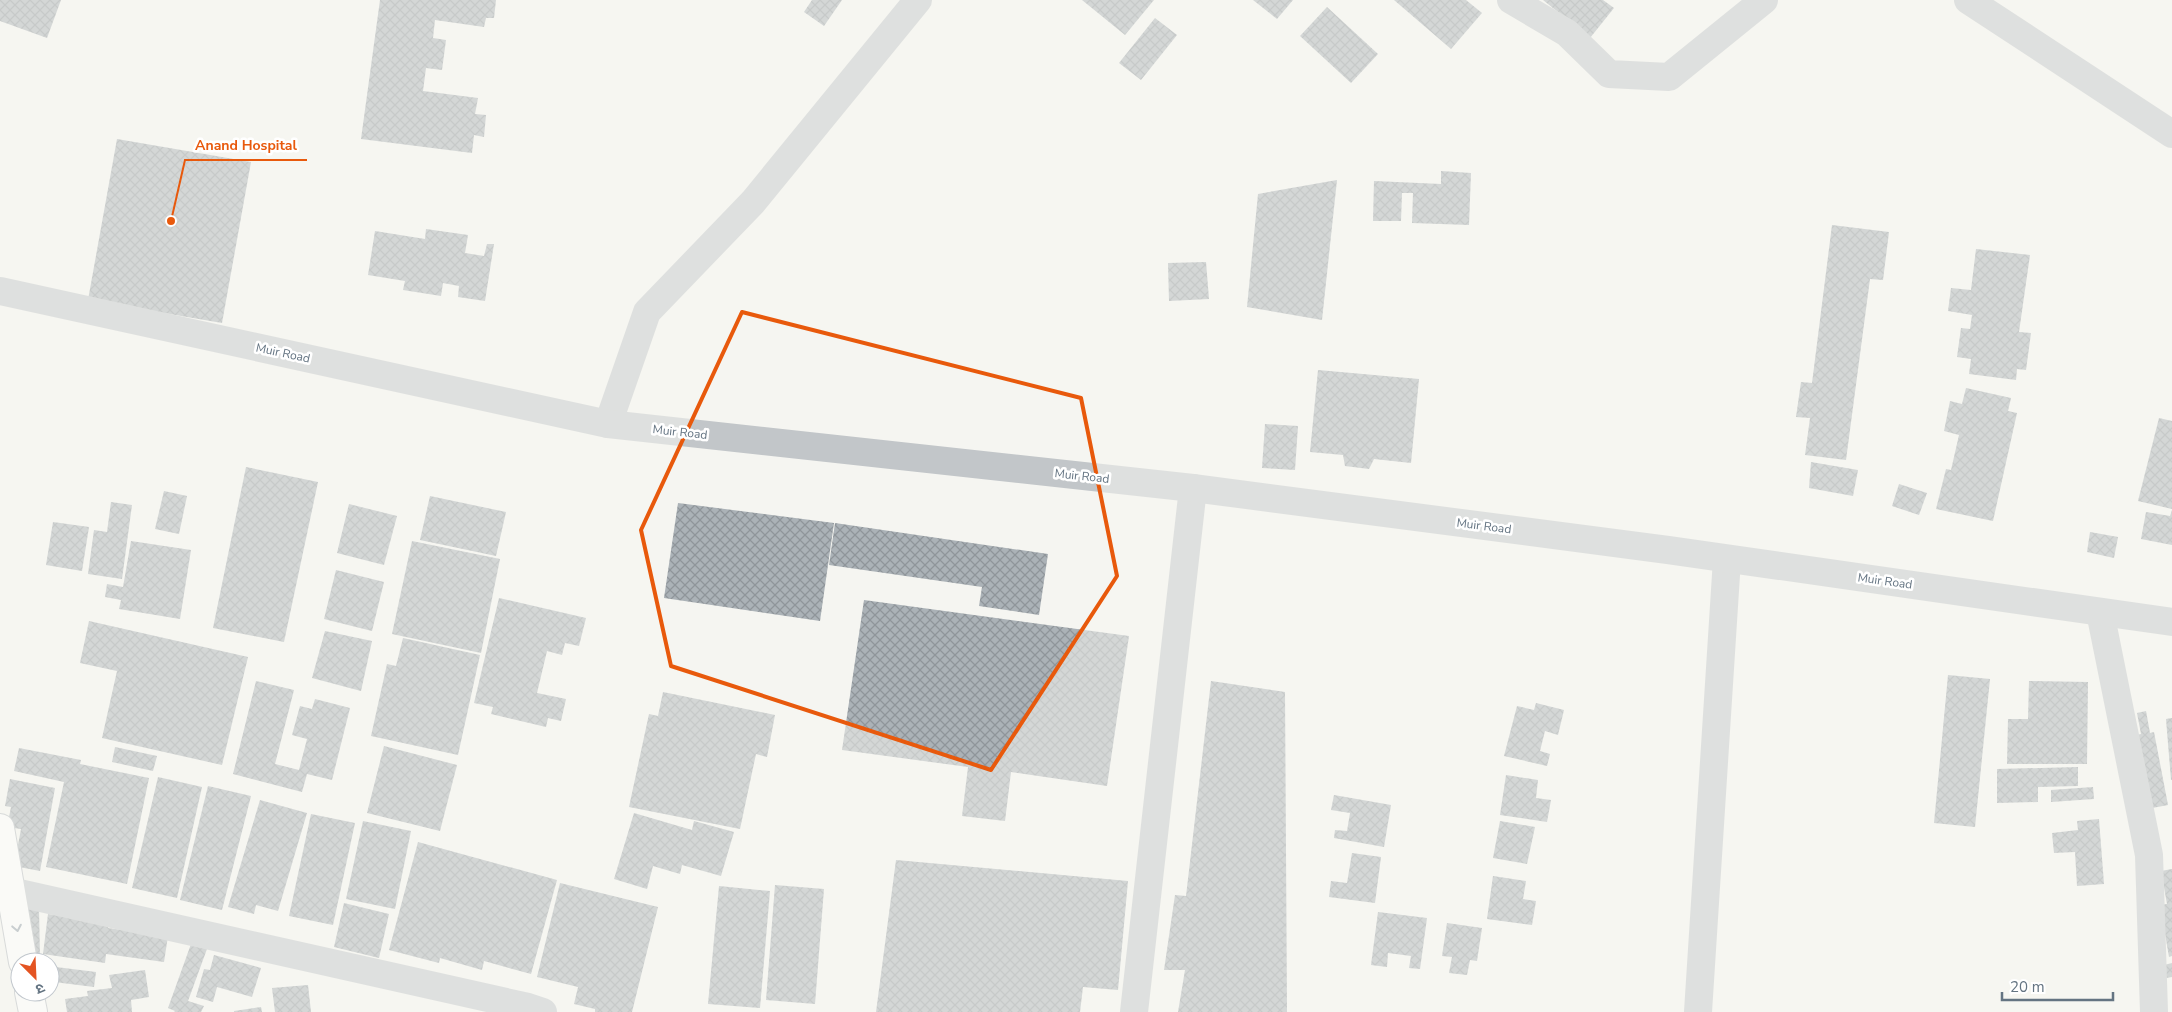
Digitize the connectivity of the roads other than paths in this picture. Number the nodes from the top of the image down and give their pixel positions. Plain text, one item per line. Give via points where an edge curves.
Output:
1 (918, 0) edge
2 (1512, 0) edge
3 (1764, 0) edge
4 (1968, 0) edge
5 (2172, 134) edge
6 (0, 291) edge
7 (608, 424) junction
8 (1193, 488) junction
9 (1728, 559) junction
10 (2100, 612) junction
11 (2172, 622) edge
12 (0, 828) edge
13 (10, 891) junction
14 (21, 952) edge
15 (543, 1012) edge
16 (1134, 1012) edge
17 (1698, 1012) edge
18 (2154, 1012) edge

1 - 7 street via 754,202 647,312
2 - 3 street via 1567,33 1609,74 1669,77
4 - 5 street
6 - 7 street, Muir Road
7 - 8 street, Muir Road
8 - 9 street, Muir Road
8 - 16 street
9 - 10 street, Muir Road
9 - 17 street
10 - 11 street, Muir Road
10 - 18 street via 2149,855
12 - 13 main road
13 -> 14 main road
13 - 15 street

